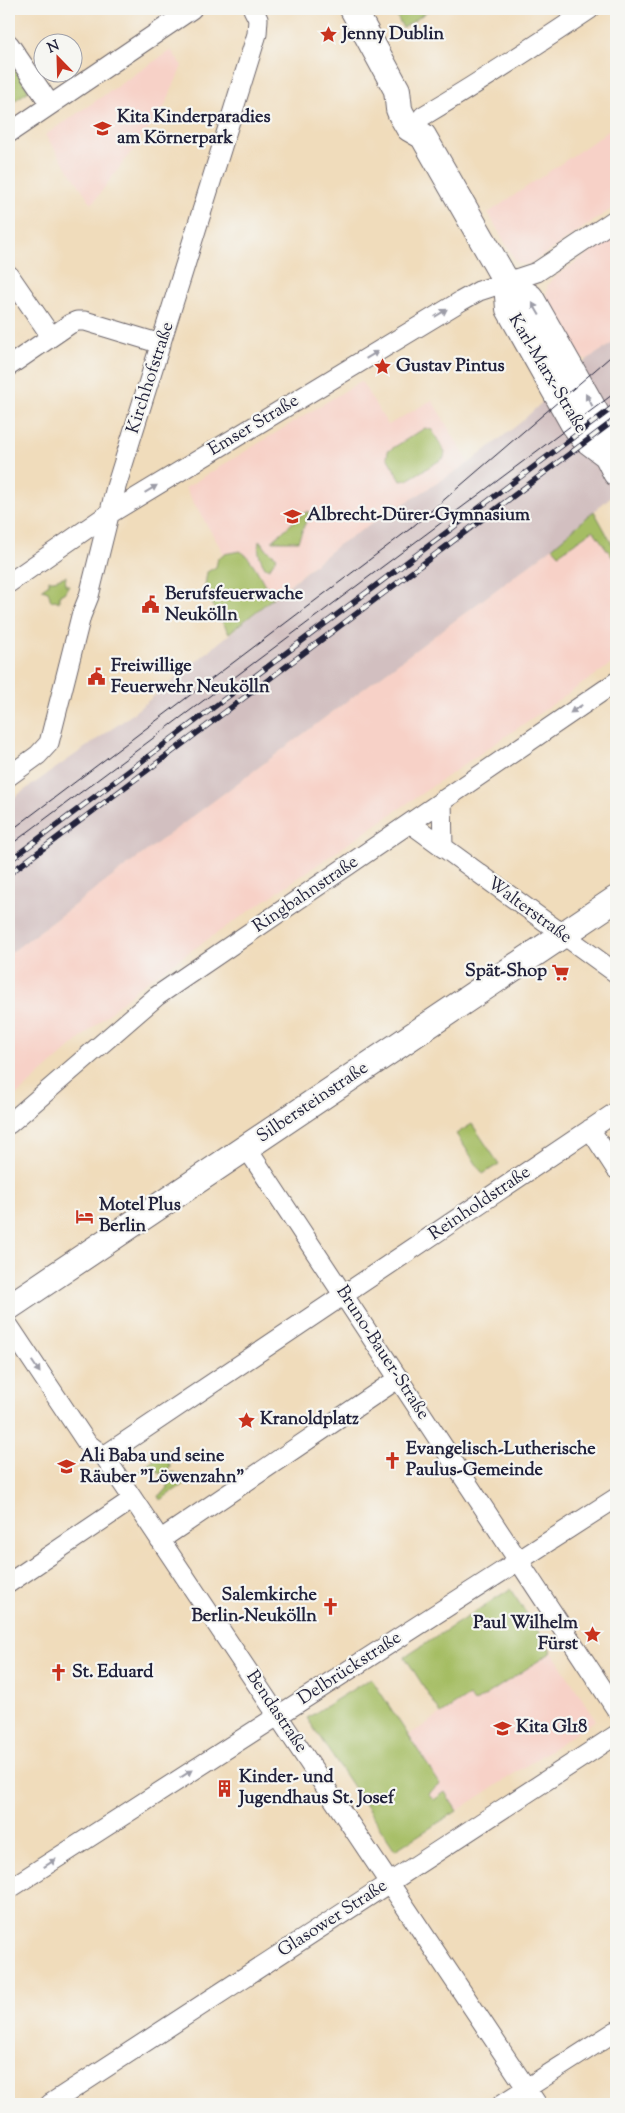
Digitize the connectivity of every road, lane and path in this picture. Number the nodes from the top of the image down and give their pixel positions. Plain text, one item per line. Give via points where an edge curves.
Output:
1 (192, 9) edge
2 (253, 9) edge
3 (353, 9) edge
4 (590, 9) edge
5 (9, 44) edge
6 (50, 104) junction
7 (423, 126) junction
8 (9, 132) edge
9 (616, 219) edge
10 (9, 275) edge
11 (506, 283) junction
12 (51, 336) junction
13 (161, 344) junction
14 (9, 366) edge
15 (612, 464) edge
16 (109, 514) junction
17 (9, 583) edge
18 (616, 682) edge
19 (9, 776) edge
20 (442, 800) junction
21 (410, 823) junction
22 (443, 848) junction
23 (616, 899) edge
24 (563, 935) junction
25 (616, 973) edge
26 (616, 1112) edge
27 (9, 1124) edge
28 (590, 1129) junction
29 (246, 1148) junction
30 (616, 1169) edge
31 (344, 1296) junction
32 (9, 1307) edge
33 (9, 1326) edge
34 (399, 1378) junction
35 (104, 1456) junction
36 (616, 1498) edge
37 (133, 1500) junction
38 (160, 1540) junction
39 (518, 1561) junction
40 (9, 1583) edge
41 (616, 1709) edge
42 (278, 1715) junction
43 (616, 1735) edge
44 (389, 1882) junction
45 (9, 1889) edge
46 (616, 2031) edge
47 (532, 2096) edge
48 (50, 2104) edge
49 (502, 2104) edge

1 - 6 street
2 - 13 street, Kirchhofstraße via 258,19 257,34
3 - 7 street, Karl-Marx-Straße via 398,90 414,101
4 - 7 street via 501,69 482,78
5 - 6 street
6 - 8 street
7 - 11 street, Karl-Marx-Straße
9 - 11 street, Emser Straße via 537,272
10 - 12 street
11 - 15 street, Karl-Marx-Straße via 509,309 572,423
16 -> 11 street, Emser Straße via 470,296
12 - 13 street via 76,321 85,321
12 - 14 street
13 - 16 street, Kirchhofstraße
16 - 17 street, Emser Straße
16 - 19 street, Kirchhofstraße via 49,743 45,750
18 -> 20 street, Ringbahnstraße
20 - 21 street, Ringbahnstraße
20 - 22 street
21 - 22 street, Walterstraße
21 - 27 street, Ringbahnstraße via 157,996
22 - 24 street, Walterstraße
23 - 24 street, Silbersteinstraße
24 - 25 street, Walterstraße
24 - 29 street, Silbersteinstraße
26 - 28 street, Reinholdstraße
28 - 30 street
28 - 31 street, Reinholdstraße
29 - 31 street, Bruno-Bauer-Straße
29 - 32 street, Silbersteinstraße
31 - 34 street, Bruno-Bauer-Straße
31 - 35 street
33 -> 35 street, Bendastraße via 88,1443
34 - 38 street
34 - 39 street, Bruno-Bauer-Straße
35 - 37 street, Bendastraße
36 - 39 street, Delbrückstraße
37 - 38 street, Bendastraße
37 - 40 street
38 - 42 street, Bendastraße
39 - 41 street, Bruno-Bauer-Straße
39 - 42 street, Delbrückstraße
42 - 44 street, Bendastraße
45 -> 42 street, Delbrückstraße
43 - 44 street, Glasower Straße
44 - 47 street, Bendastraße
44 - 48 street, Glasower Straße
46 - 47 street
47 - 49 street

